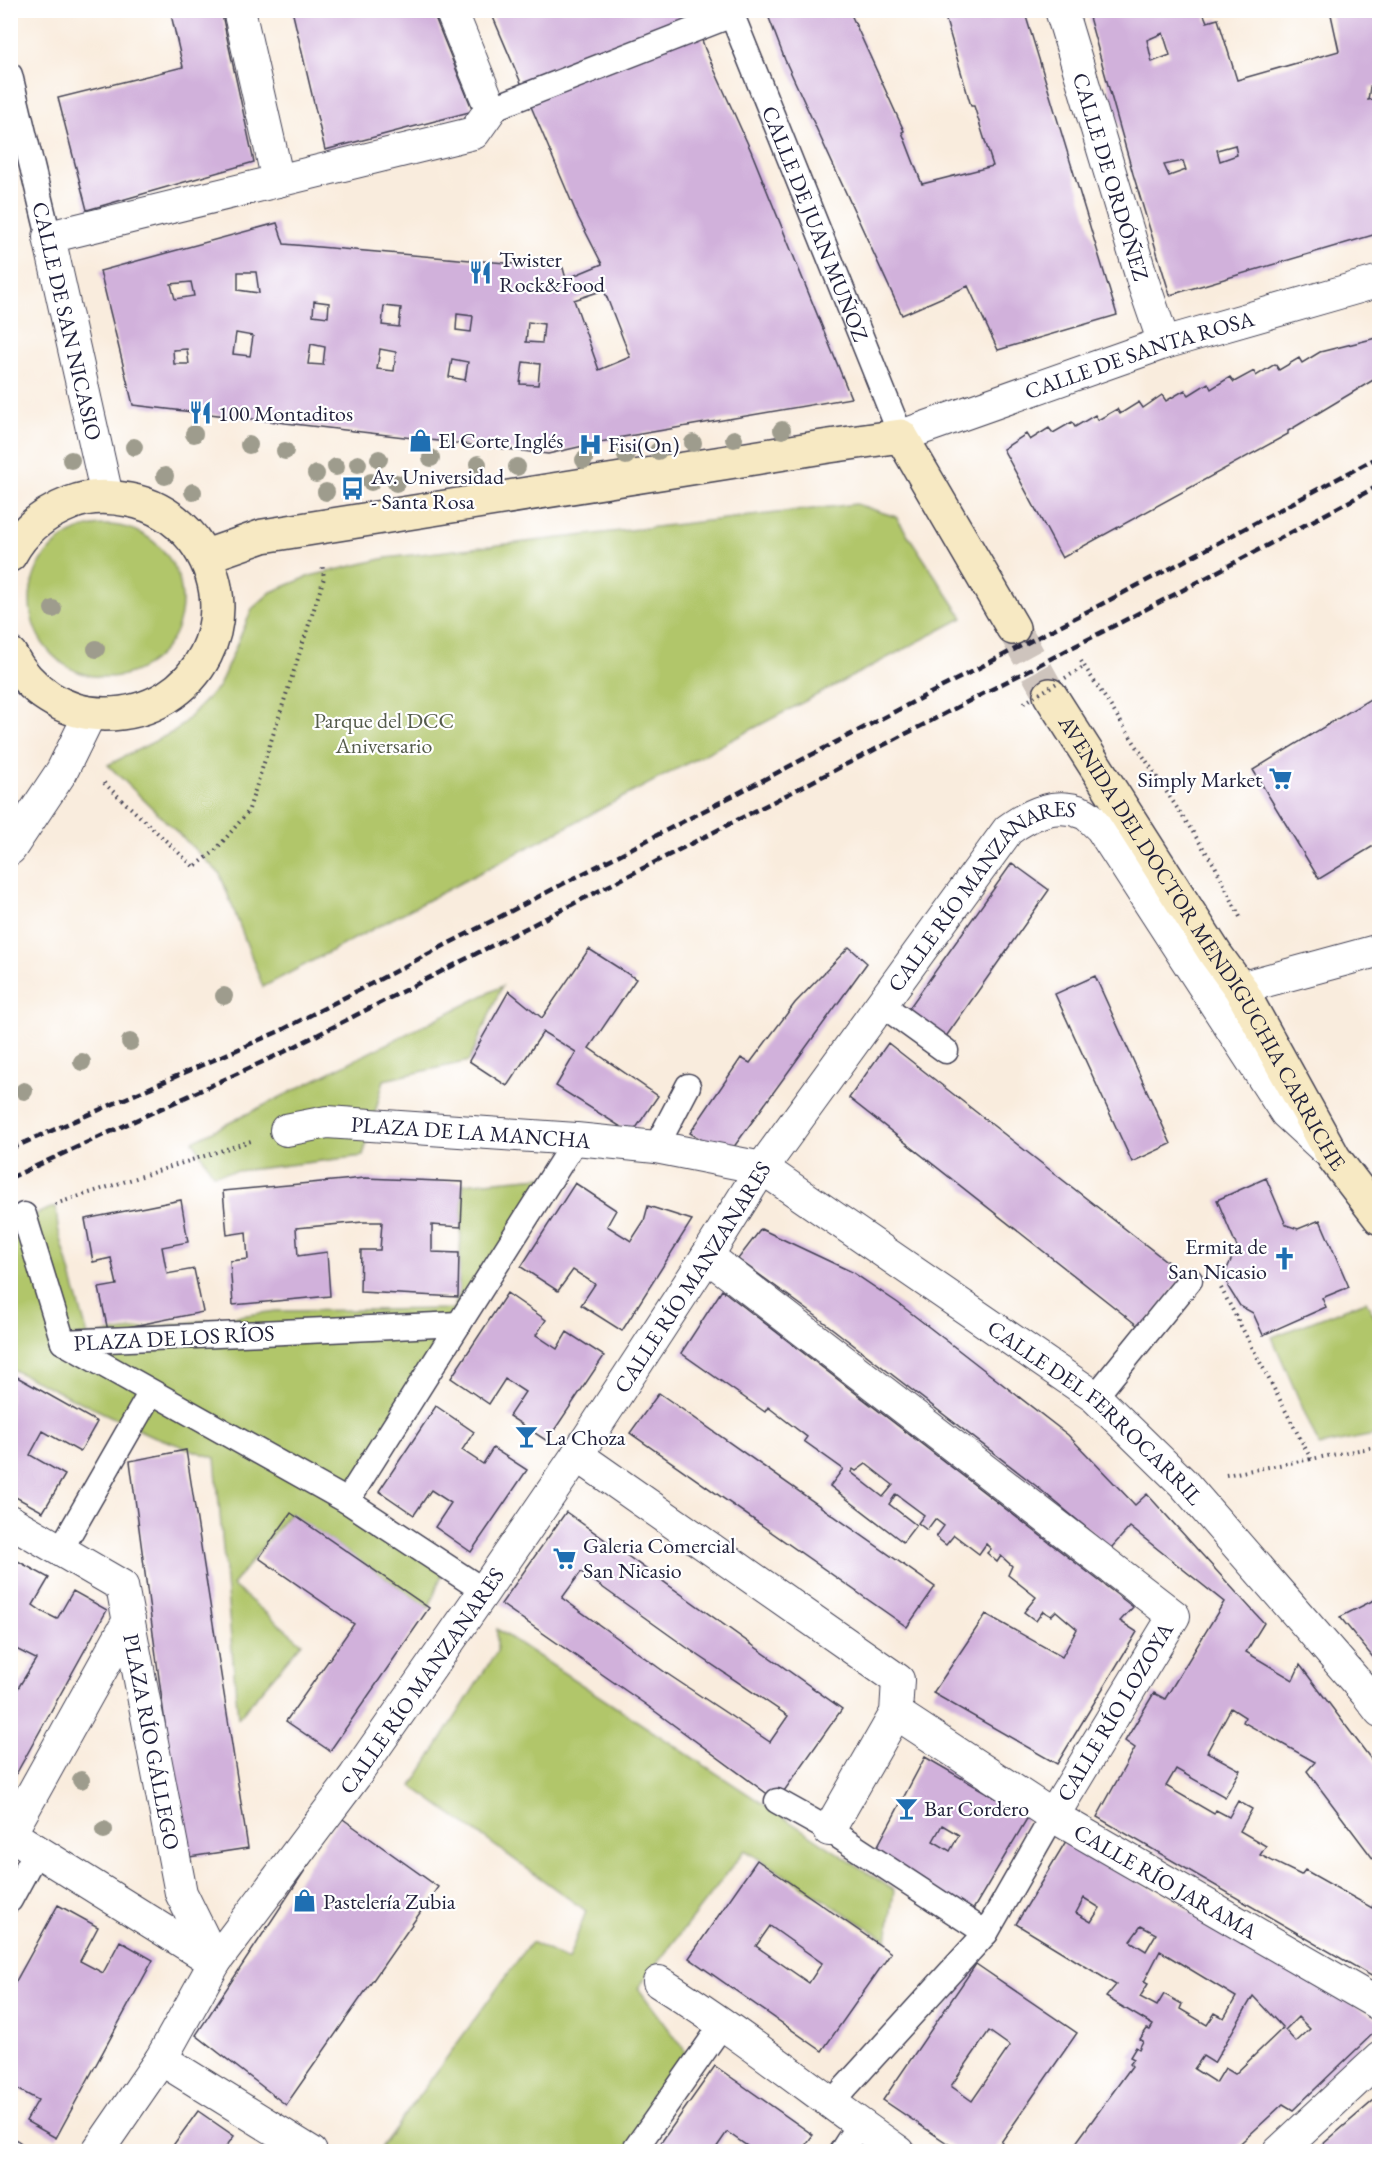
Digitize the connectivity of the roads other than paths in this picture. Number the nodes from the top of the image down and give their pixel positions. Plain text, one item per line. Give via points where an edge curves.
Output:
1 (239, 10) edge
2 (452, 10) edge
3 (1061, 10) edge
4 (731, 13) edge
5 (10, 75) edge
6 (491, 109) junction
7 (278, 181) junction
8 (49, 237) junction
9 (1380, 281) edge
10 (1164, 343) junction
11 (901, 436) junction
12 (108, 496) junction
13 (10, 555) edge
14 (206, 556) junction
15 (1013, 628) tunnel mouth
16 (10, 654) edge
17 (1037, 699) tunnel mouth
18 (90, 714) junction
19 (10, 849) edge
20 (1380, 950) edge
21 (1240, 988) junction
22 (881, 1004) junction
23 (946, 1051) dead end
24 (688, 1086) dead end
25 (286, 1130) road end
26 (576, 1139) junction
27 (656, 1147) junction
28 (1334, 1158) junction
29 (762, 1168) junction
30 (24, 1215) road end
31 (1380, 1218) edge
32 (708, 1256) junction
33 (1190, 1280) dead end
34 (459, 1324) junction
35 (63, 1342) junction
36 (151, 1392) junction
37 (1095, 1397) junction
38 (577, 1455) junction
39 (346, 1502) junction
40 (10, 1521) edge
41 (61, 1549) junction
42 (484, 1591) junction
43 (129, 1620) junction
44 (1380, 1711) edge
45 (896, 1713) junction
46 (777, 1801) dead end
47 (1053, 1816) junction
48 (829, 1830) junction
49 (10, 1834) edge
50 (37, 1850) junction
51 (10, 1900) edge
52 (986, 1933) junction
53 (215, 1962) junction
54 (659, 1983) dead end
55 (1380, 2005) edge
56 (722, 2025) junction
57 (1380, 2058) edge
58 (161, 2059) junction
59 (832, 2102) junction
60 (859, 2124) junction
61 (97, 2151) edge
62 (311, 2151) edge
63 (633, 2151) edge
64 (840, 2151) edge
65 (899, 2151) edge
66 (1279, 2151) edge

1 - 7 street
2 - 6 street
3 - 10 street, CALLE DE ORDÓÑEZ
4 - 6 street
4 - 11 street, CALLE DE JUAN MUÑOZ
5 - 8 street, CALLE DE SAN NICASIO
6 - 7 street via 474,133
7 - 8 street
8 - 12 street, CALLE DE SAN NICASIO
9 - 10 street, CALLE DE SANTA ROSA
10 - 11 street, CALLE DE SANTA ROSA
11 - 14 main road via 263,536
11 - 15 main road
12 - 13 main road via 79,500 52,511 29,529
12 - 14 main road via 147,503 181,524
14 - 18 main road via 216,589 216,623 206,655 186,683 158,703 125,714
16 - 18 main road via 36,688 62,705
17 - 21 main road, AVENIDA DEL DOCTOR MENDIGUCHIA CARRICHE
18 - 19 street via 62,771
20 - 21 street
21 - 28 main road, AVENIDA DEL DOCTOR MENDIGUCHIA CARRICHE
22 - 23 street
22 - 28 street, CALLE RÍO MANZANARES via 1008,830 1044,810 1065,808 1084,813 1101,828 1286,1113
22 - 29 street, CALLE RÍO MANZANARES
24 - 27 street
25 - 26 street, PLAZA DE LA MANCHA via 327,1122
26 - 27 street, PLAZA DE LA MANCHA
26 - 34 street
27 - 29 street, PLAZA DE LA MANCHA
28 - 31 main road, AVENIDA DEL DOCTOR MENDIGUCHIA CARRICHE
29 - 32 street, CALLE RÍO MANZANARES
29 - 37 street, CALLE DEL FERROCARRIL
30 - 35 street
32 - 38 street, CALLE RÍO MANZANARES
32 - 47 street, CALLE RÍO LOZOYA via 1174,1616
33 - 37 street
34 - 35 street, PLAZA DE LOS RÍOS
34 - 39 street
35 - 36 street, PLAZA DE LOS RÍOS
36 - 39 street, PLAZA DE LOS RÍOS
36 - 41 street
37 - 44 street, CALLE DEL FERROCARRIL via 1183,1483
38 - 42 street, CALLE RÍO MANZANARES
38 - 45 street via 898,1680
39 - 42 street, PLAZA DE LOS RÍOS
40 - 41 street, PLAZA RÍO GÁLLEGO
41 - 43 street, PLAZA RÍO GÁLLEGO via 122,1586
42 - 53 street, CALLE RÍO MANZANARES via 355,1776
43 - 49 street
43 - 53 street, PLAZA RÍO GÁLLEGO via 181,1893
45 - 47 street, CALLE RÍO JARAMA
45 - 48 street
46 - 48 street
47 - 52 street, CALLE RÍO LOZOYA
47 - 55 street, CALLE RÍO JARAMA
48 - 52 street
49 - 50 street
50 - 51 street
50 - 53 street
52 - 59 street, CALLE RÍO LOZOYA
53 - 58 street, CALLE RÍO MANZANARES
54 - 56 street
56 - 59 street
56 - 63 street
57 - 66 street
58 - 61 street, CALLE RÍO MANZANARES
58 - 62 street
59 - 60 street
60 - 64 street
60 - 65 street

